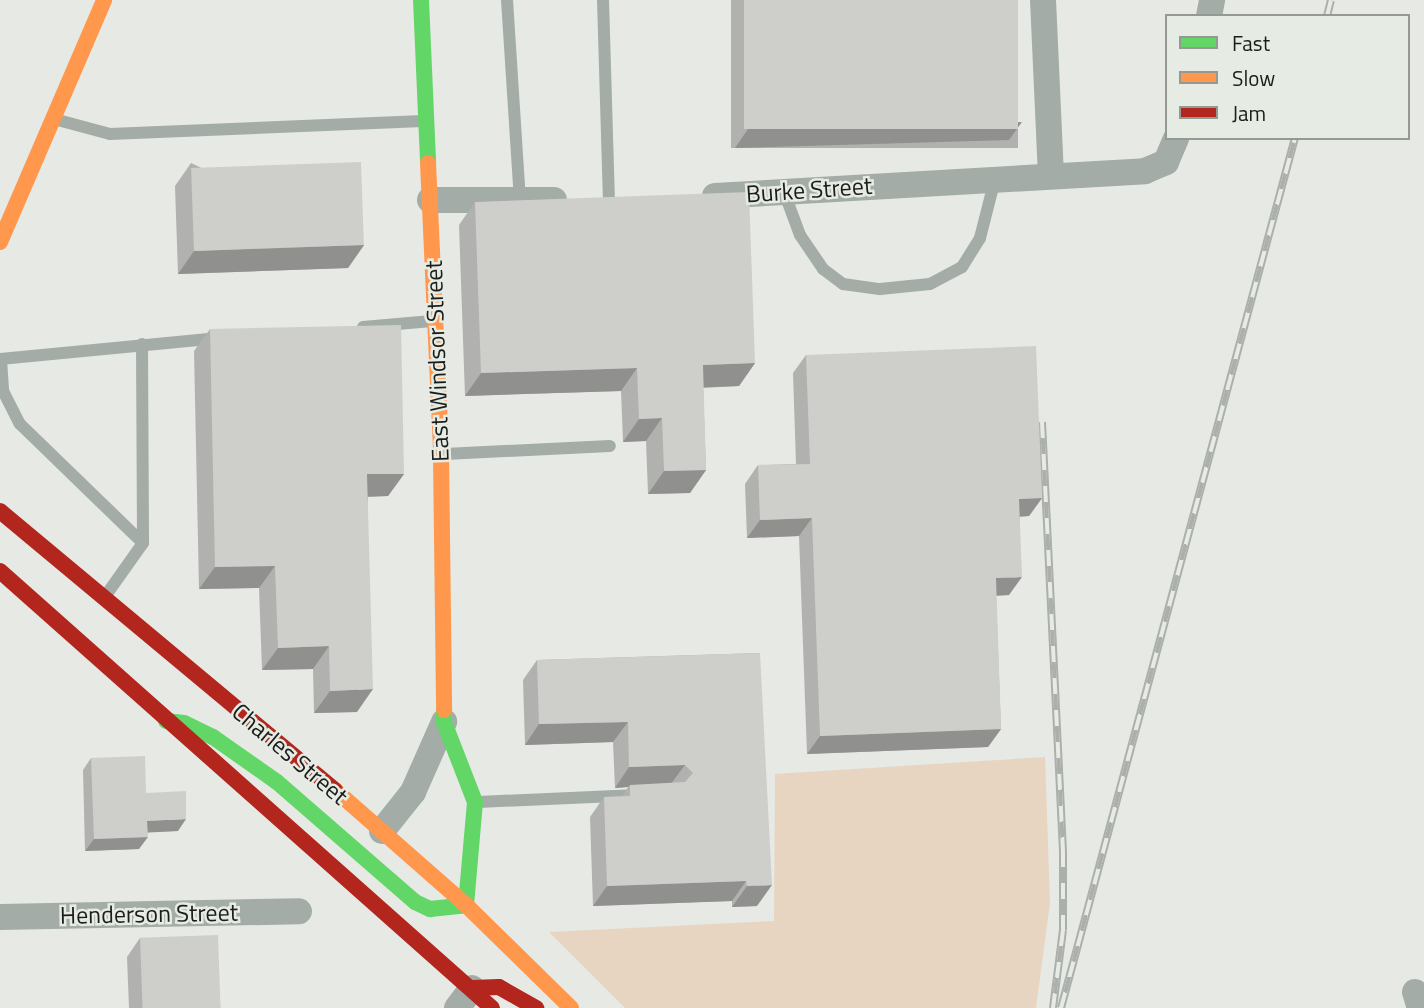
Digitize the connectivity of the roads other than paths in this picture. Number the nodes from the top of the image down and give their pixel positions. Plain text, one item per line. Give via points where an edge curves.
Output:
1 (104, 0) edge
2 (421, 0) edge
3 (507, 0) edge
4 (603, 0) edge
5 (1044, 0) edge
6 (54, 119) junction
7 (426, 121) junction
8 (1176, 140) edge
9 (1051, 175) junction
10 (995, 179) junction
11 (784, 192) junction
12 (693, 197) edge
13 (637, 198) edge
14 (610, 199) junction
15 (430, 200) junction
16 (520, 201) junction
17 (0, 242) edge
18 (436, 321) junction
19 (342, 328) edge
20 (235, 337) edge
21 (142, 344) junction
22 (0, 359) edge
23 (610, 446) dead end
24 (441, 454) junction
25 (0, 511) edge
26 (143, 543) junction
27 (0, 571) edge
28 (103, 599) junction
29 (166, 721) junction
30 (444, 722) junction
31 (656, 795) edge
32 (475, 802) junction
33 (382, 831) junction
34 (466, 905) junction
35 (299, 911) dead end
36 (0, 917) edge
37 (464, 998) edge
38 (492, 1008) edge
39 (536, 1008) edge
40 (571, 1008) edge

1 - 6 main road
2 - 7 main road, East Windsor Street
3 - 16 lane
4 - 14 lane
5 - 9 street
6 - 7 lane via 110,134
6 - 17 main road
7 - 15 main road, East Windsor Street
8 - 9 street, Burke Street via 1166,162 1145,171
9 - 10 street, Burke Street
10 - 11 street, Burke Street
10 - 11 lane via 981,237 962,267 930,284 880,289 844,284 823,269 800,235
11 - 12 street, Burke Street
13 - 14 street
14 - 16 street
15 - 16 street
15 - 18 main road, East Windsor Street
18 - 19 lane
18 - 24 main road, East Windsor Street
20 - 21 lane
21 - 22 lane
21 - 26 lane
22 - 26 lane via 3,391 20,424
23 - 24 lane
24 - 30 main road, East Windsor Street
25 - 28 main road, Charles Street
26 - 28 lane
27 - 29 main road
28 - 33 main road, Charles Street
29 - 34 main road via 184,723 213,737 266,775 415,902 430,909
29 - 37 main road
30 - 32 main road, East Windsor Street
30 - 33 street, East Windsor Street via 412,792
31 - 32 lane
32 - 34 main road, East Windsor Street
33 - 34 main road, Charles Street
34 - 40 main road, Charles Street
35 - 36 street, Henderson Street
37 - 38 main road
37 - 39 main road via 499,987

